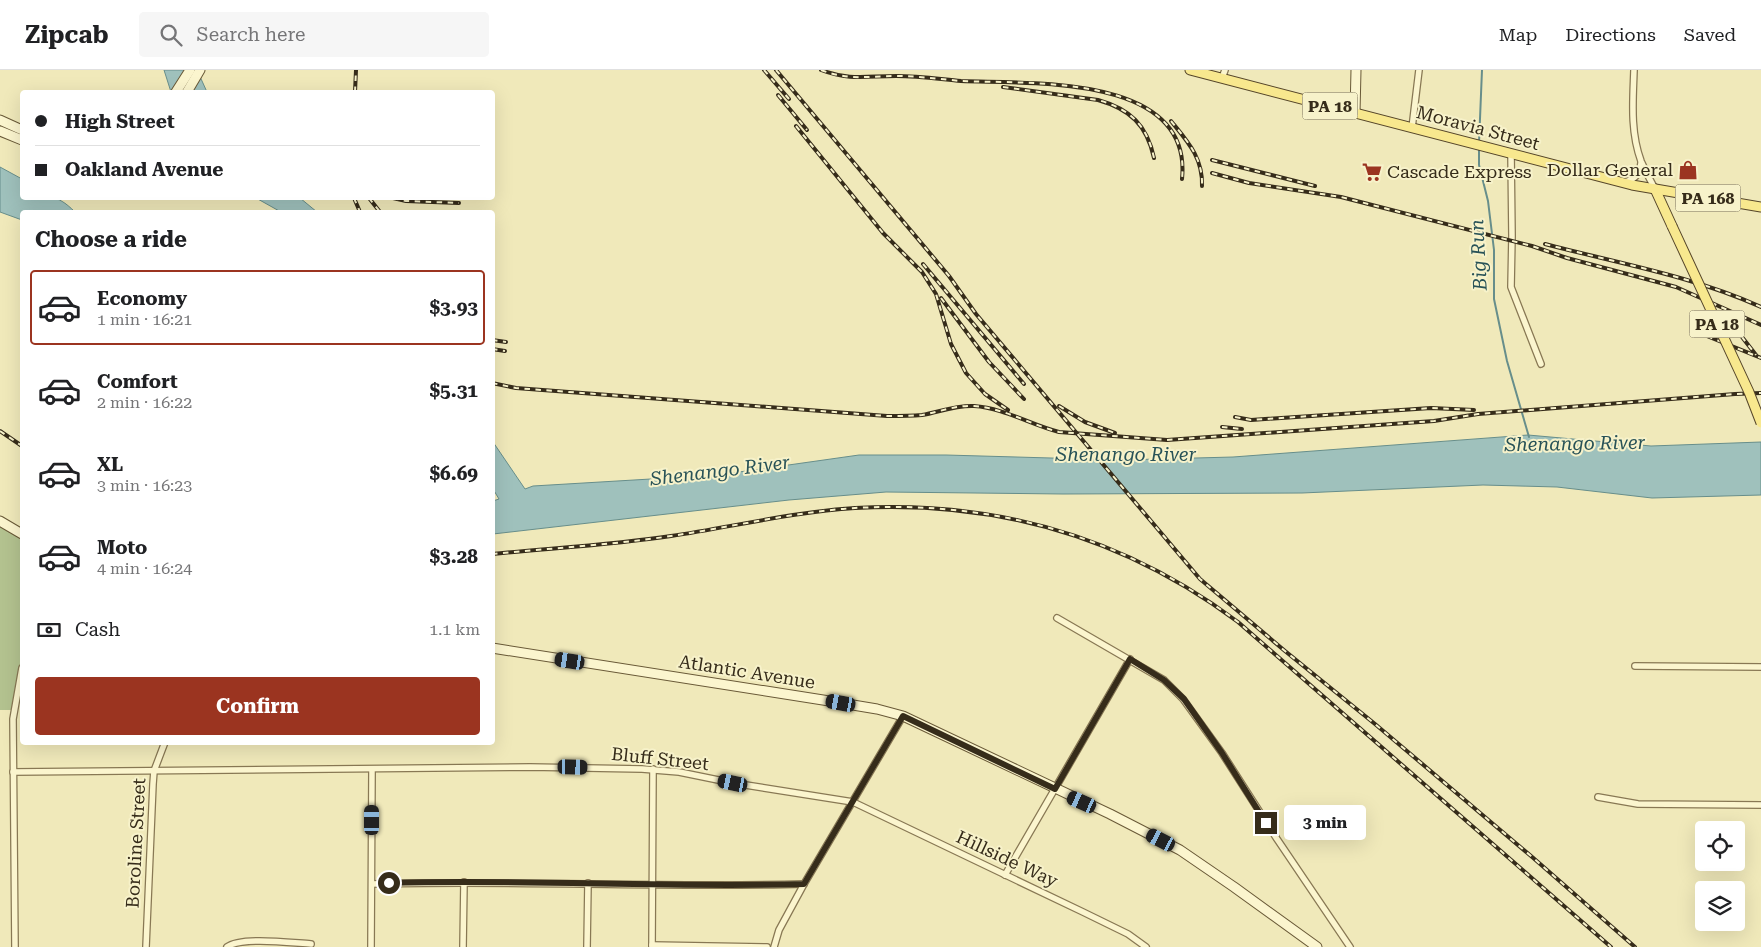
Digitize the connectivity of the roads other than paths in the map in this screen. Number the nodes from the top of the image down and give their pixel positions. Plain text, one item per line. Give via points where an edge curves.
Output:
1 (1190, 70) edge
2 (1356, 70) edge
3 (1419, 70) edge
4 (1634, 70) edge
5 (196, 71) edge
6 (1224, 74) edge
7 (178, 90) edge
8 (188, 90) edge
9 (1355, 113) junction
10 (0, 120) edge
11 (1412, 128) junction
12 (20, 129) edge
13 (0, 131) edge
14 (20, 139) edge
15 (1511, 153) junction
16 (1641, 160) junction
17 (1622, 182) junction
18 (1655, 189) junction
19 (1761, 206) edge
20 (1541, 364) dead end
21 (1761, 422) edge
22 (0, 520) edge
23 (20, 533) edge
24 (1057, 618) dead end
25 (495, 648) edge
26 (1130, 659) junction
27 (1635, 666) dead end
28 (1761, 667) edge
29 (20, 679) edge
30 (903, 716) junction
31 (164, 745) edge
32 (653, 769) junction
33 (372, 770) junction
34 (154, 771) junction
35 (13, 772) junction
36 (1055, 789) junction
37 (1598, 796) dead end
38 (853, 802) junction
39 (1761, 805) edge
40 (1005, 875) junction
41 (464, 882) junction
42 (588, 883) junction
43 (372, 884) junction
44 (652, 884) junction
45 (804, 884) junction
46 (312, 944) dead end
47 (652, 946) edge
48 (15, 947) edge
49 (146, 947) edge
50 (227, 947) edge
51 (371, 947) edge
52 (463, 947) edge
53 (587, 947) edge
54 (767, 947) edge
55 (774, 947) edge
56 (1146, 947) edge
57 (1317, 947) edge
58 (1350, 947) edge

1 - 6 main road, Moravia Street / PA 18
2 - 9 street
3 - 11 street
4 - 16 street via 1634,131
5 - 7 street
5 - 8 street
6 - 9 main road, Moravia Street / PA 18
9 - 11 main road, Moravia Street / PA 18
10 - 12 street
11 - 15 main road, Moravia Street / PA 18
13 - 14 street
15 - 17 main road, Moravia Street / PA 18
15 - 20 street via 1511,287
16 - 17 street via 1636,176
16 - 18 street
17 - 18 main road, Moravia Street / PA 18
18 - 19 main road, Moravia Street / PA 168
18 - 21 main road, PA 18, bridge
22 - 23 street
24 - 26 street
25 - 30 street, Atlantic Avenue via 823,700
26 - 36 street
26 - 58 street via 1164,680 1184,699
27 - 28 street
29 - 35 street via 13,719
30 - 36 street, Atlantic Avenue
30 - 38 street
31 - 34 street, Boroline Street
32 - 33 street, Bluff Street
32 - 38 street, Bluff Street
32 - 44 street
33 - 34 street, Bluff Street
33 - 43 street
34 - 35 street, Bluff Street
34 - 49 street, Boroline Street
35 - 48 street
36 - 40 street
36 - 57 street, Atlantic Avenue via 1180,850
37 - 39 street via 1638,804
38 - 40 street, Hillside Way
38 - 45 street
40 - 56 street, Hillside Way via 1120,930
41 - 42 street
41 - 43 street
41 - 52 street
42 - 44 street
42 - 53 street
43 - 51 street
44 - 45 street
44 - 47 street
45 - 55 street
46 - 50 street via 260,941
47 - 54 street

